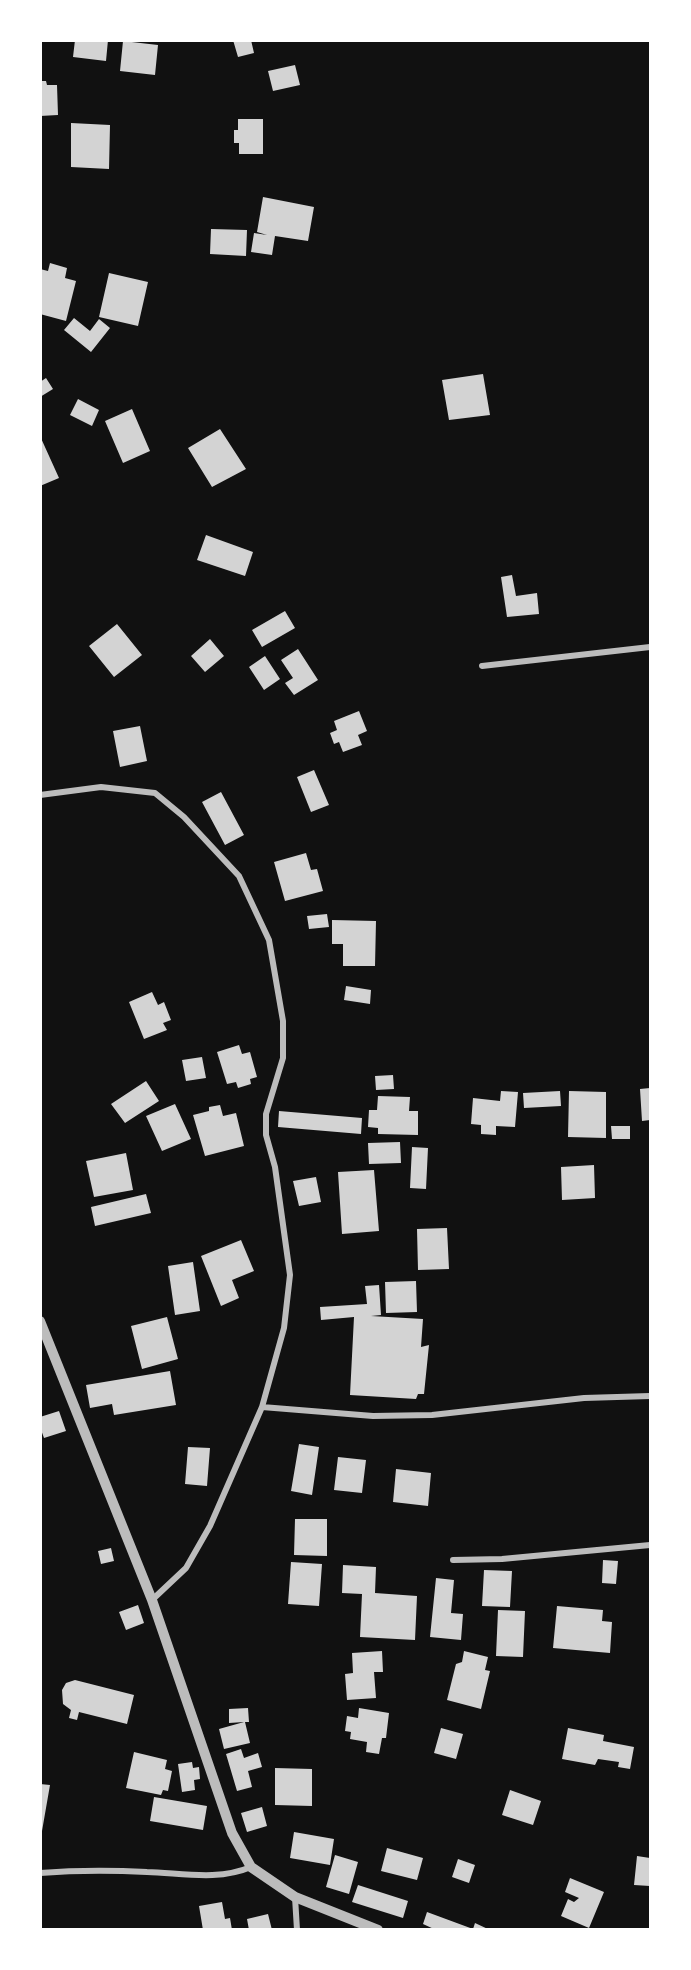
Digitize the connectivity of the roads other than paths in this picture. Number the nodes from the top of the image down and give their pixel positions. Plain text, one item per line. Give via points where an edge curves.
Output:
1 (651, 647) edge
2 (482, 666) dead end
3 (40, 795) edge
4 (40, 1320) edge
5 (651, 1396) edge
6 (262, 1407) junction
7 (651, 1545) edge
8 (453, 1560) dead end
9 (152, 1600) junction
10 (251, 1867) junction
11 (40, 1872) edge
12 (295, 1897) junction
13 (297, 1929) edge
14 (378, 1929) edge

1 - 2 street
3 - 6 street via 101,787 155,793 184,817 239,876 269,939 283,1021 284,1058 266,1114 266,1135 275,1167 290,1275 284,1328
4 - 9 street
5 - 6 street via 584,1398 432,1415 373,1416
6 - 9 street via 210,1526 186,1569
7 - 8 street
9 - 10 street via 232,1833
10 - 11 street via 214,1876 145,1871
10 - 12 street
12 - 13 street
12 - 14 street

